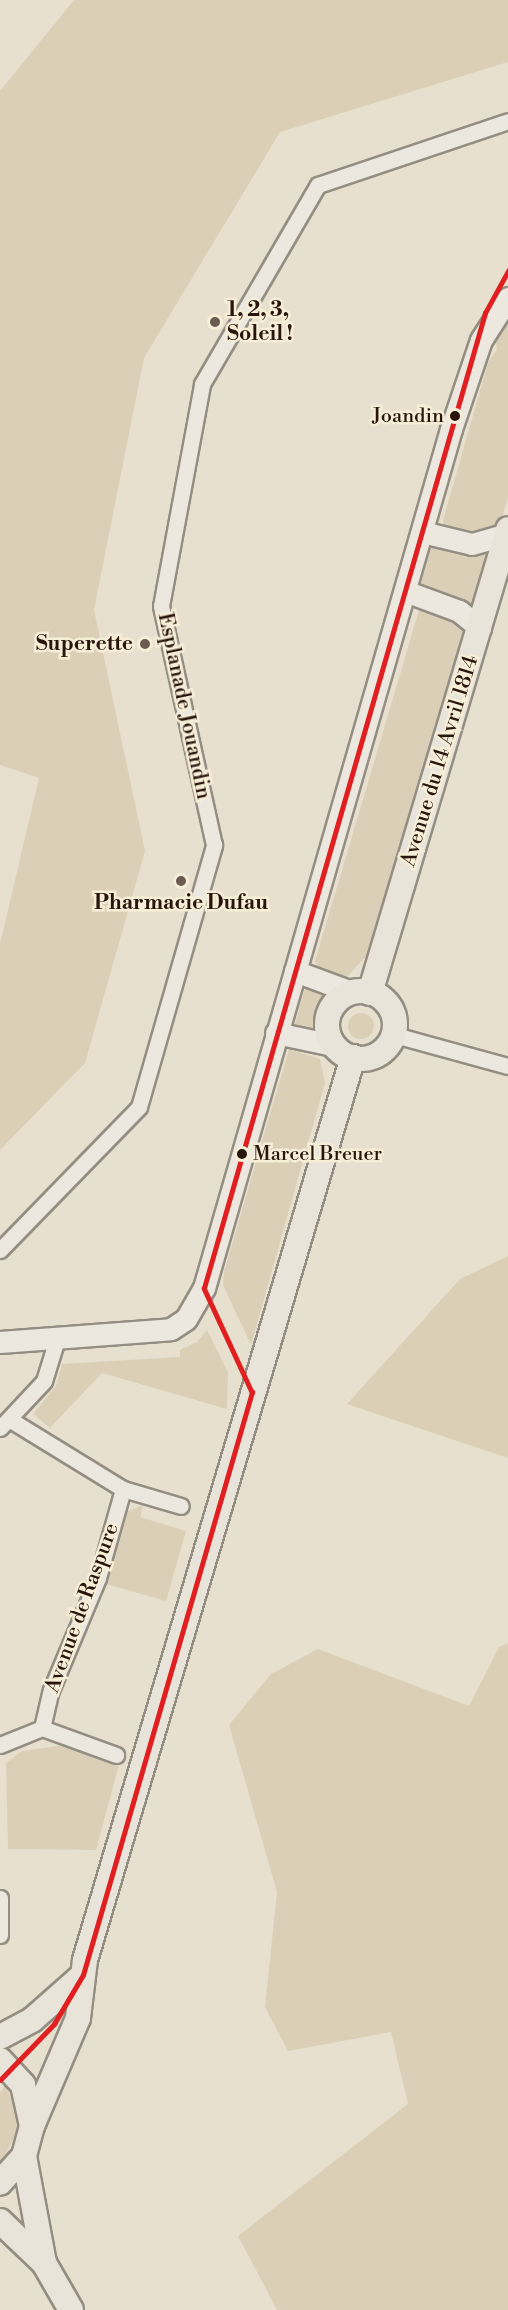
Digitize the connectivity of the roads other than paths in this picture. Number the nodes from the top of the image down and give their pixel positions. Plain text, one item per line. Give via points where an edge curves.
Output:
1 (508, 121) edge
2 (508, 298) edge
3 (422, 531) junction
4 (507, 532) edge
5 (405, 591) junction
6 (480, 628) junction
7 (295, 971) junction
8 (346, 990) junction
9 (370, 993) junction
10 (276, 1033) junction
11 (391, 1034) junction
12 (328, 1044) junction
13 (353, 1057) junction
14 (508, 1066) edge
15 (0, 1250) edge
16 (57, 1338) junction
17 (0, 1342) edge
18 (5, 1423) edge
19 (123, 1489) junction
20 (181, 1506) dead end
21 (42, 1728) junction
22 (0, 1745) edge
23 (116, 1755) dead end
24 (0, 1898) edge
25 (0, 1935) edge
26 (83, 1975) junction
27 (0, 2037) edge
28 (0, 2060) edge
29 (32, 2126) junction
30 (24, 2156) junction
31 (0, 2183) edge
32 (0, 2222) edge
33 (44, 2263) junction
34 (71, 2310) edge

1 - 15 street, Esplanade Jouandin via 318,185 202,384 161,606 214,845 139,1107
2 - 3 street via 482,340
3 - 4 street via 472,544
3 - 5 street
4 - 6 main road, Avenue du 14 Avril 1814
5 - 6 street via 459,611
5 - 7 street
6 - 9 main road, Avenue du 14 Avril 1814
7 - 8 street
7 - 10 street
8 - 9 main road
8 - 12 main road via 337,998 326,1034
9 - 11 main road via 393,1003
10 - 12 street
10 - 16 street via 204,1288 186,1319 151,1334
11 - 13 main road via 384,1053 367,1061
11 - 14 street
12 - 13 main road
13 - 26 main road
16 - 17 street
16 - 18 street via 44,1382
18 - 19 street
19 - 20 street
19 - 21 street, Avenue de Raspure via 98,1578 51,1690
21 - 22 street
21 - 23 street
24 - 25 street
26 - 27 main road via 32,2020
26 - 29 main road via 78,2018
28 - 29 main road via 23,2085
29 - 30 main road
30 - 31 main road
30 - 33 main road
32 - 33 main road
33 - 34 main road

